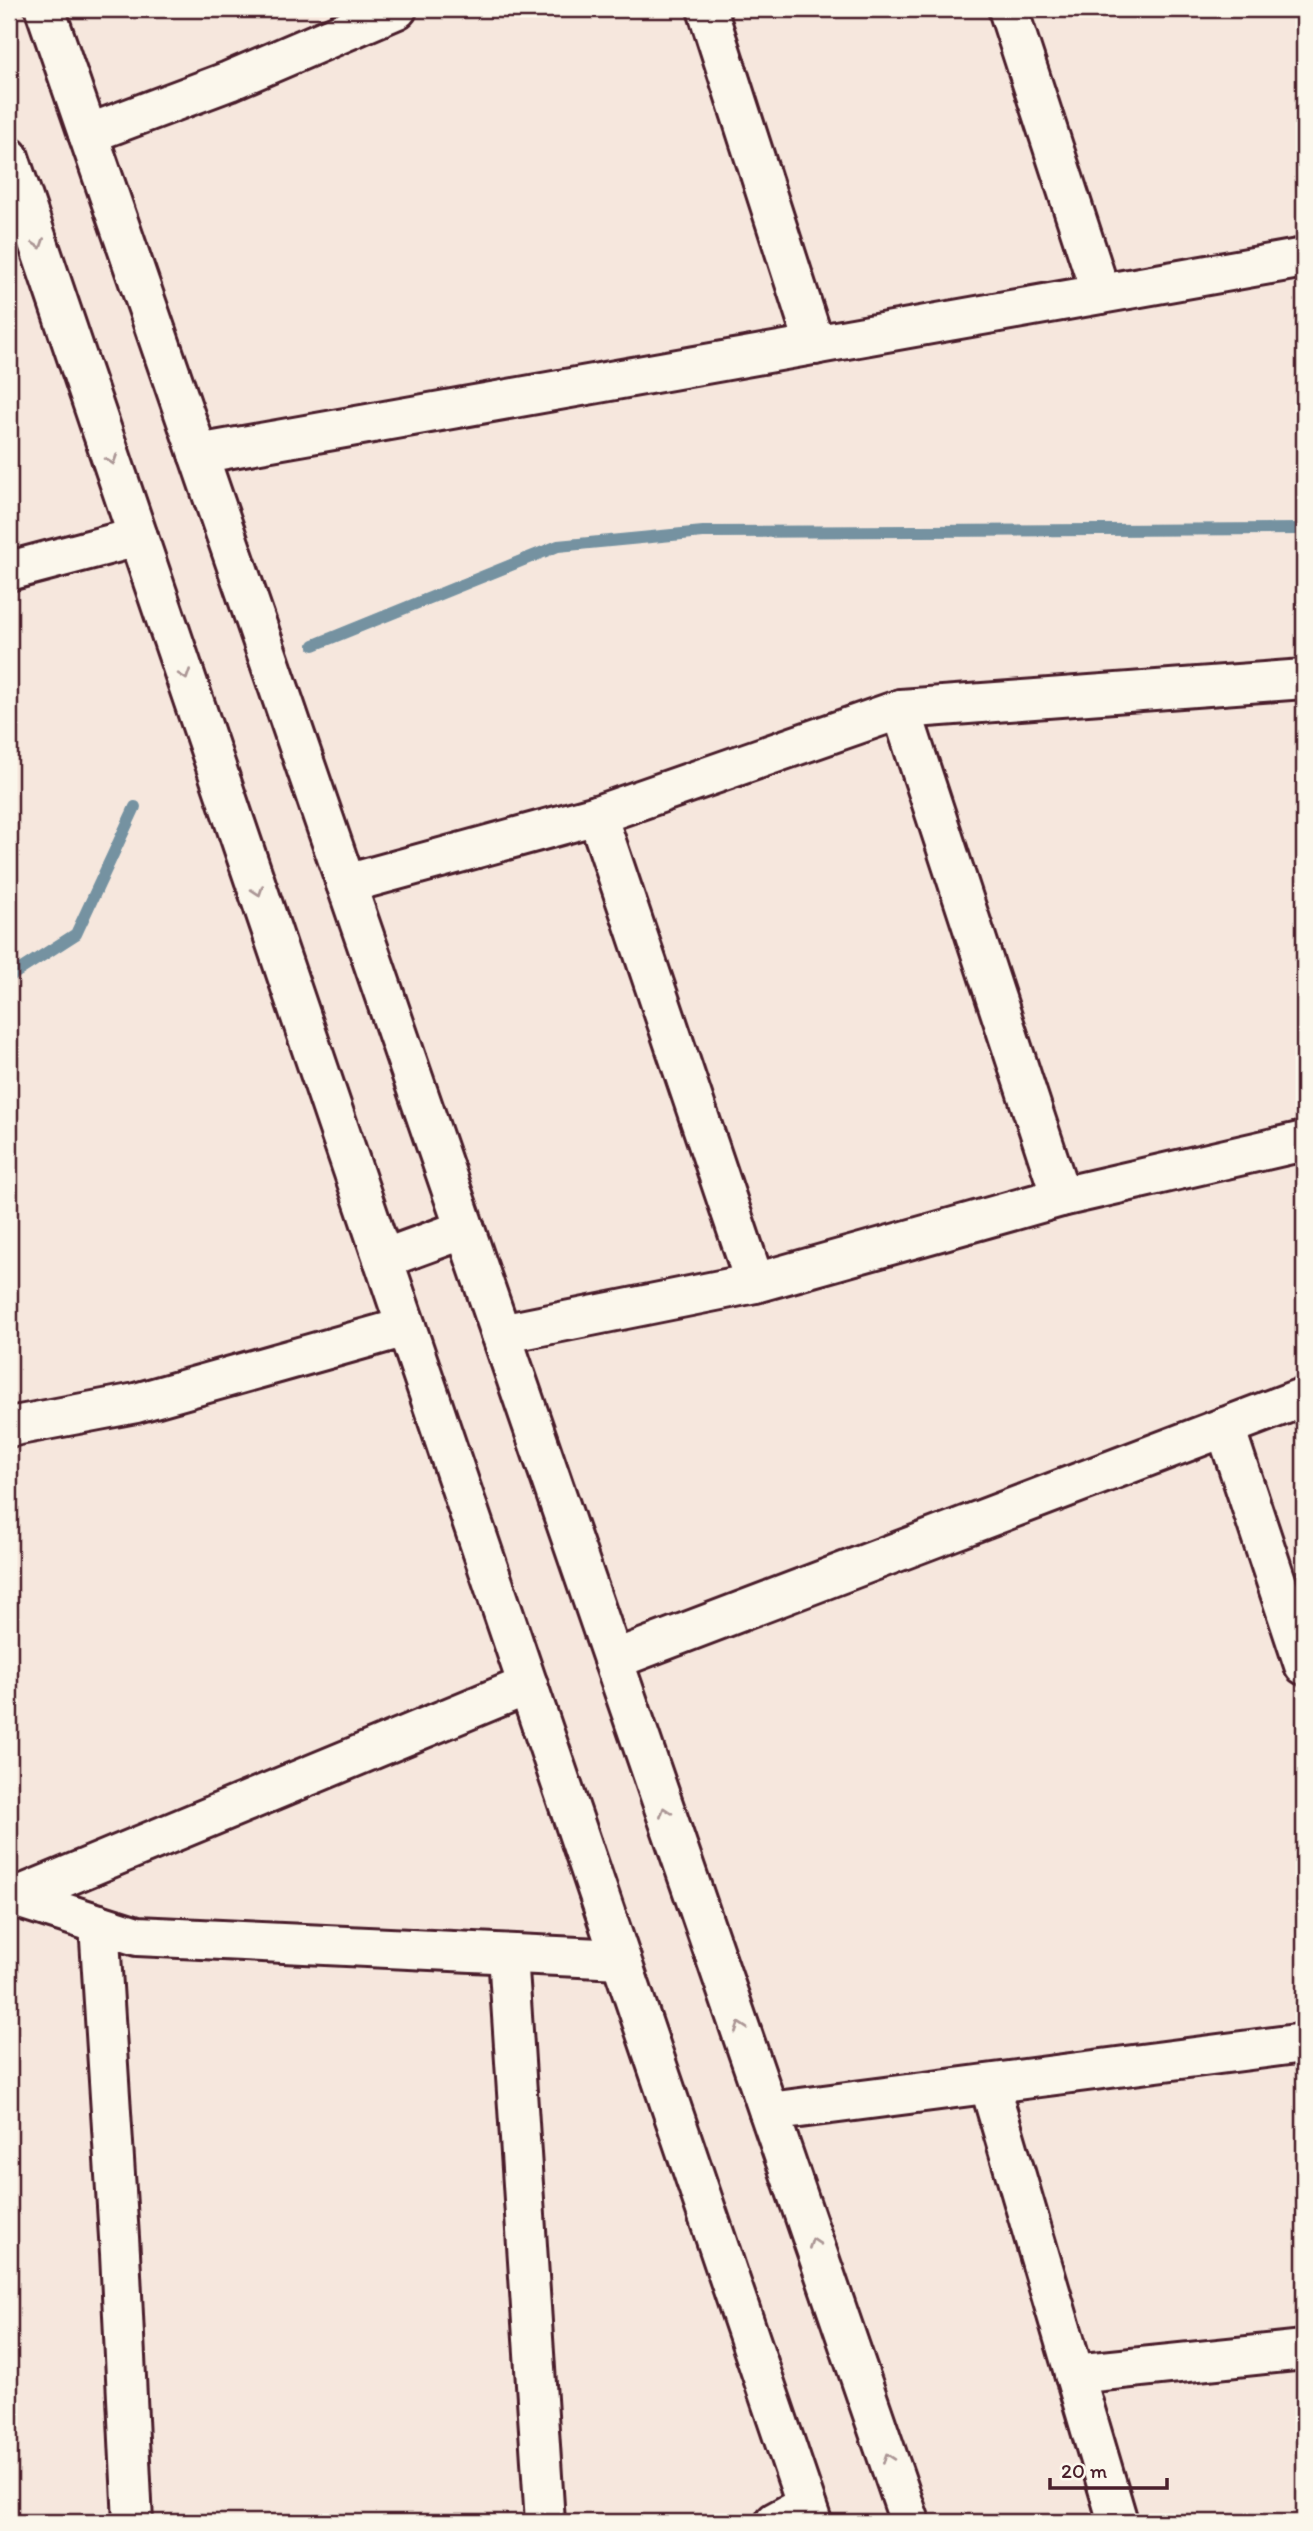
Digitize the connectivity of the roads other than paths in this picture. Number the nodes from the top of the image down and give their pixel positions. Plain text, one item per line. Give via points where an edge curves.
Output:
1 (45, 9) edge
2 (397, 9) edge
3 (707, 9) edge
4 (1008, 9) edge
5 (88, 134) junction
6 (9, 157) edge
7 (1304, 258) edge
8 (1101, 294) junction
9 (815, 345) junction
10 (198, 454) junction
11 (138, 537) junction
12 (9, 571) edge
13 (1304, 679) edge
14 (901, 709) junction
15 (597, 815) junction
16 (346, 884) junction
17 (1304, 1141) edge
18 (1060, 1197) junction
19 (465, 1229) junction
20 (383, 1259) junction
21 (755, 1283) junction
22 (406, 1327) junction
23 (501, 1334) junction
24 (1304, 1397) edge
25 (9, 1427) edge
26 (1225, 1427) junction
27 (613, 1660) junction
28 (1304, 1665) edge
29 (528, 1685) junction
30 (11, 1897) edge
31 (99, 1924) junction
32 (508, 1954) junction
33 (621, 1959) junction
34 (1304, 2043) edge
35 (989, 2084) junction
36 (769, 2112) junction
37 (1304, 2350) edge
38 (1074, 2374) junction
39 (798, 2516) edge
40 (133, 2522) edge
41 (545, 2522) edge
42 (910, 2522) edge
43 (1118, 2522) edge

1 - 5 street
2 - 5 street via 229,81
3 - 9 street
4 - 8 street
5 - 10 street
6 -> 11 street
7 - 8 street
8 - 9 street
9 - 10 street
10 - 16 street
11 - 12 street
11 -> 20 street
13 - 14 street
14 - 15 street
14 - 18 street
15 - 16 street
15 - 21 street
16 - 19 street
17 - 18 street
18 - 21 street
19 - 20 street
19 - 23 street
20 - 22 street
21 - 23 street
22 - 25 street via 136,1403
22 - 29 street
23 - 27 street
24 - 26 street
26 - 27 street
26 - 28 street
36 -> 27 street
29 - 30 street
29 - 33 street
30 - 31 street
31 - 32 street via 137,1936
31 - 40 street
32 - 33 street
32 - 41 street
33 - 39 street
34 - 35 street
35 - 36 street
35 - 38 street
42 -> 36 street
37 - 38 street
38 - 43 street

